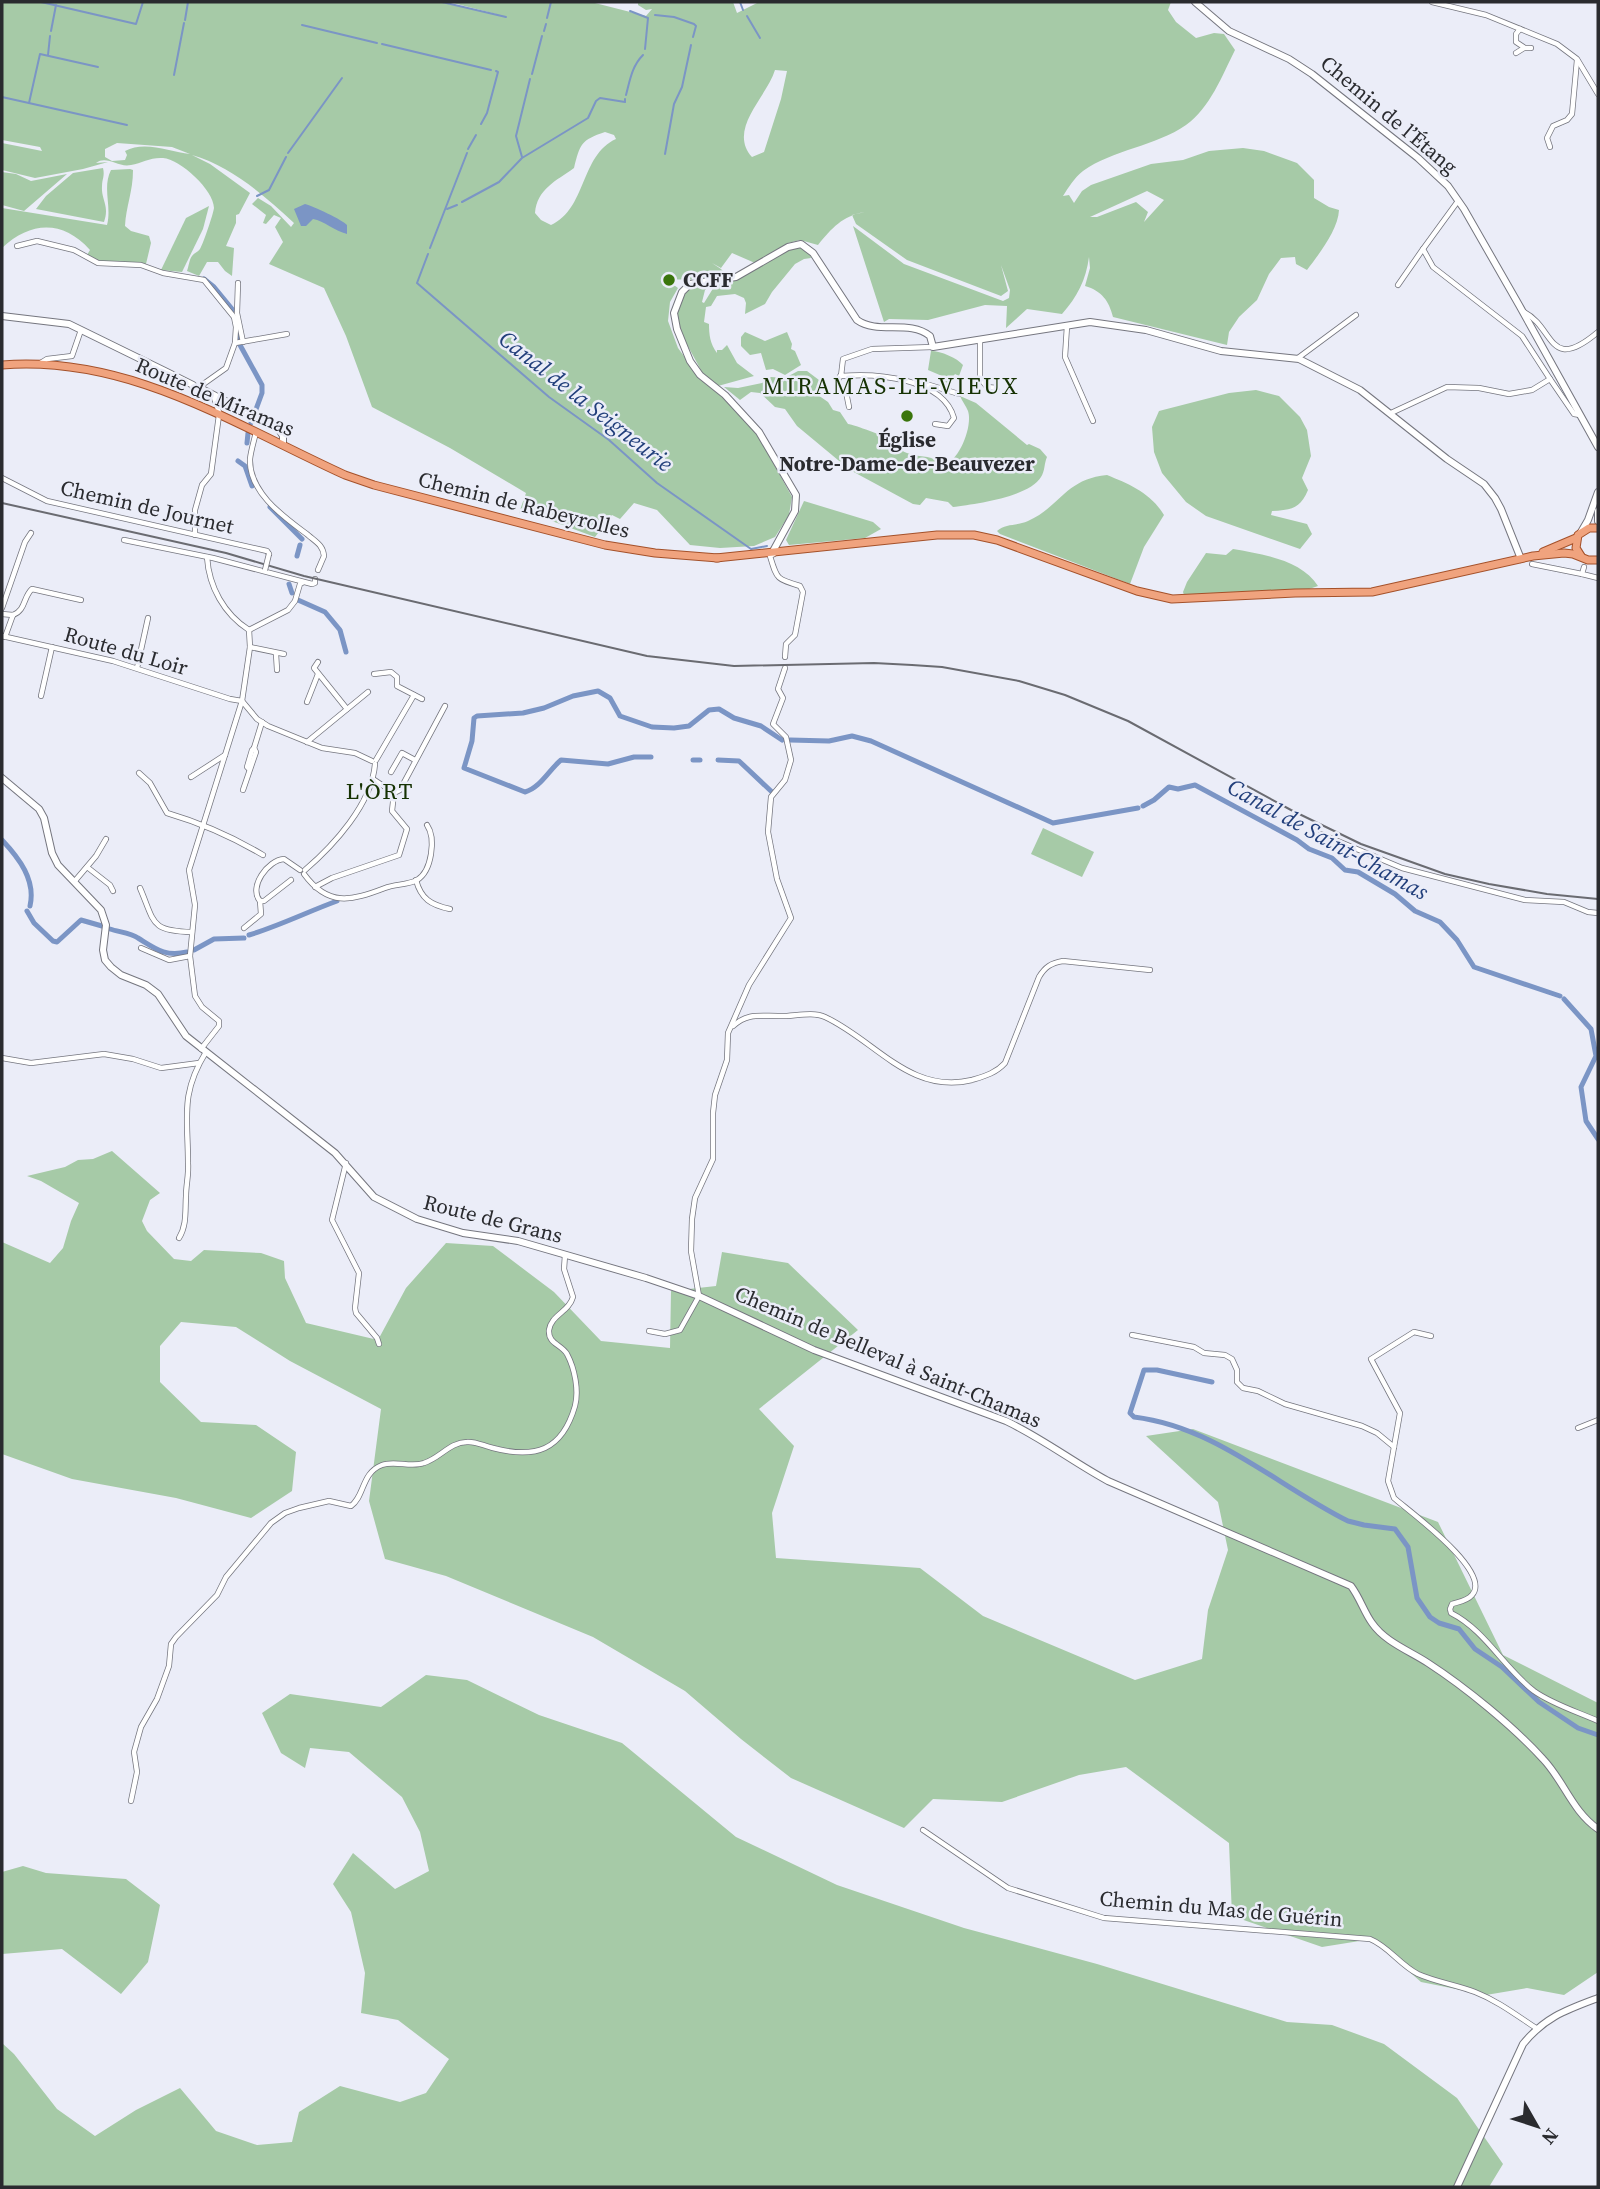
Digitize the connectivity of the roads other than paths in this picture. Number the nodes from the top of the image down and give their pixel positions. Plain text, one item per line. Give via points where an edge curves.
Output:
1 (1195, 2) edge
2 (1432, 2) edge
3 (1520, 29) junction
4 (1516, 53) dead end
5 (1577, 59) junction
6 (1598, 94) edge
7 (1550, 147) dead end
8 (1459, 200) junction
9 (17, 246) dead end
10 (1423, 248) junction
11 (239, 283) dead end
12 (1398, 285) dead end
13 (1523, 311) junction
14 (1356, 315) dead end
15 (2, 316) edge
16 (1067, 326) junction
17 (81, 329) junction
18 (1598, 332) edge
19 (288, 334) dead end
20 (979, 341) junction
21 (243, 342) junction
22 (235, 343) junction
23 (933, 347) junction
24 (1297, 359) junction
25 (39, 363) junction
26 (2, 365) edge
27 (841, 368) junction
28 (1550, 379) junction
29 (915, 384) junction
30 (203, 388) junction
31 (997, 388) dead end
32 (959, 394) dead end
33 (213, 395) junction
34 (849, 407) dead end
35 (1391, 413) junction
36 (220, 415) junction
37 (1581, 416) junction
38 (1093, 421) dead end
39 (934, 424) dead end
40 (256, 432) junction
41 (283, 445) junction
42 (1598, 447) edge
43 (328, 467) joint
44 (2, 478) edge
45 (1598, 492) edge
46 (1598, 511) edge
47 (1598, 521) edge
48 (1598, 528) edge
49 (31, 533) dead end
50 (195, 535) junction
51 (1578, 536) junction
52 (124, 540) dead end
53 (840, 546) junction
54 (772, 552) junction
55 (207, 557) junction
56 (716, 558) junction
57 (1521, 559) junction
58 (1532, 560) junction
59 (1590, 561) edge
60 (317, 570) dead end
61 (265, 571) junction
62 (1582, 574) junction
63 (1598, 578) edge
64 (314, 579) dead end
65 (303, 583) junction
66 (81, 600) dead end
67 (2, 608) edge
68 (2, 614) edge
69 (13, 615) junction
70 (148, 618) dead end
71 (249, 630) junction
72 (4, 636) edge
73 (52, 647) junction
74 (250, 647) junction
75 (276, 653) junction
76 (284, 654) dead end
77 (785, 657) dead end
78 (318, 662) dead end
79 (785, 667) dead end
80 (137, 668) junction
81 (277, 670) dead end
82 (318, 674) junction
83 (374, 674) dead end
84 (368, 692) dead end
85 (414, 695) junction
86 (41, 696) dead end
87 (422, 699) dead end
88 (242, 701) junction
89 (307, 702) dead end
90 (444, 706) dead end
91 (347, 709) junction
92 (262, 721) junction
93 (307, 743) junction
94 (225, 755) junction
95 (415, 760) junction
96 (375, 762) junction
97 (391, 772) dead end
98 (139, 773) dead end
99 (191, 777) dead end
100 (2, 778) edge
101 (373, 779) junction
102 (243, 790) dead end
103 (394, 793) junction
104 (204, 824) junction
105 (426, 825) dead end
106 (1321, 834) dead end
107 (106, 839) dead end
108 (263, 855) dead end
109 (87, 867) junction
110 (303, 871) junction
111 (291, 880) dead end
112 (416, 880) junction
113 (74, 883) junction
114 (315, 887) junction
115 (140, 888) dead end
116 (113, 891) dead end
117 (260, 901) junction
118 (450, 909) dead end
119 (1598, 913) edge
120 (244, 928) dead end
121 (191, 932) junction
122 (141, 948) dead end
123 (190, 956) junction
124 (1150, 970) dead end
125 (733, 1027) junction
126 (204, 1051) junction
127 (2, 1058) edge
128 (199, 1063) junction
129 (346, 1163) junction
130 (179, 1238) dead end
131 (565, 1255) junction
132 (699, 1296) junction
133 (649, 1331) dead end
134 (1132, 1335) dead end
135 (1432, 1336) dead end
136 (380, 1344) dead end
137 (1598, 1420) edge
138 (1578, 1428) dead end
139 (1394, 1447) junction
140 (1598, 1721) edge
141 (131, 1801) dead end
142 (1598, 1829) edge
143 (923, 1830) dead end
144 (1598, 1998) edge
145 (1536, 2028) junction
146 (1457, 2187) edge

1 - 8 street, Chemin de l’Étang via 1228,31 1312,74 1418,158
2 - 3 street
3 - 4 street via 1516,42 1528,48
3 - 5 street via 1557,44
5 - 6 street
5 - 7 street via 1572,114 1553,126 1546,138
8 - 10 street
8 - 13 street, Chemin de l’Étang
9 - 22 street via 37,241 74,250 99,263 141,265 204,280 234,317
10 - 12 street
10 - 28 street via 1433,267 1522,336
11 - 21 street via 237,313
13 - 18 street via 1563,348 1574,348
13 - 37 street, Chemin de l’Étang
14 - 24 street
15 - 17 street via 62,322
16 - 20 street
16 - 24 street via 1090,322 1117,325 1221,351
16 - 38 street via 1065,357
17 - 25 street via 72,356
17 - 30 street via 193,385 199,393
19 - 21 street
20 - 23 street
20 - 31 street via 980,379
21 - 22 street
22 - 30 street via 226,368
23 - 27 street via 872,349 843,359
23 - 54 street via 930,336 918,329 866,325 857,320 806,246 794,244 736,277 686,287 674,321 690,361 759,432 796,495 795,511
24 - 35 street via 1360,390
25 - 26 main road, Route de Miramas
25 - 36 main road, Route de Miramas via 132,379
27 - 29 street via 841,376
27 - 34 street via 838,381
28 - 35 street via 1532,390 1509,394 1447,387
28 - 37 street via 1574,414
29 - 32 street
29 - 39 street via 934,391 950,407 954,418 950,424
30 - 33 street
33 - 36 street
33 - 41 street via 278,428
35 - 57 street via 1484,484 1501,509
36 - 40 main road, Route de Miramas
36 - 50 street via 211,474 202,485 195,510
37 - 42 street, Chemin de l’Étang
40 - 41 main road, Route de Miramas
40 - 60 street via 250,456 254,479 289,522 321,545 324,556
41 - 43 main road, Route de Miramas
43 - 56 main road, Chemin de Rabeyrolles via 382,488 605,545
44 - 50 street, Chemin de Journet via 47,501
45 - 51 street
46 - 47 street
48 - 51 main road, Chemin de Rabeyrolles via 1589,527
49 - 67 street
50 - 61 street, Chemin de Journet, bridge via 267,551
51 - 58 main road, Chemin de Rabeyrolles
51 - 59 main road via 1576,548
52 - 55 street, Chemin de Journet
53 - 54 main road, Chemin de Rabeyrolles
53 - 54 main road, Chemin de Rabeyrolles
53 - 57 main road, Chemin de Rabeyrolles via 974,535 1172,599 1372,592
54 - 56 main road, Chemin de Rabeyrolles
54 - 56 main road, Chemin de Rabeyrolles
54 - 77 street via 778,579 800,586 803,592 795,635 786,644
55 - 61 street, Chemin de Journet
55 - 71 street, Chemin de Journet via 225,609
57 - 58 main road, Chemin de Rabeyrolles
58 - 59 main road, Chemin de Rabeyrolles via 1564,553
58 - 62 street
59 - 62 street
61 - 65 street, Chemin de Journet
62 - 63 street
64 - 65 street via 315,583
65 - 71 street via 288,610
66 - 69 street via 33,589
68 - 69 street
69 - 72 street
70 - 80 street
71 - 74 street
72 - 73 street, Route du Loir
73 - 80 street, Route du Loir
73 - 86 street
74 - 75 street
74 - 88 street
75 - 76 street
75 - 81 street
78 - 82 street via 314,668
79 - 125 street via 778,689 783,698 773,724 786,737 791,760 785,780 771,797 767,823 777,879 791,918 749,985
80 - 88 street, Route du Loir
82 - 89 street
82 - 91 street
83 - 85 street via 391,672 397,677 397,687
84 - 91 street
85 - 87 street
85 - 96 street
88 - 92 street
88 - 94 street
90 - 95 street
91 - 93 street
92 - 93 street
92 - 102 street
93 - 96 street via 355,752
94 - 99 street
94 - 104 street
95 - 97 street via 402,752
95 - 103 street via 402,788
96 - 101 street
98 - 104 street via 150,783 164,811
100 - 113 street, Route de Grans via 39,809 52,853
101 - 103 street
101 - 110 street via 342,833
103 - 114 street via 392,811 407,830 399,855
104 - 108 street
104 - 121 street via 189,870 195,905
105 - 112 street via 433,848
106 - 119 street via 1402,868 1525,900 1564,902
107 - 109 street
109 - 113 street
109 - 116 street
110 - 114 street
110 - 117 street via 284,859 277,860 255,886
111 - 117 street
112 - 114 street via 352,899 334,898
112 - 118 street via 423,898
113 - 126 street, Route de Grans via 106,918 103,950 111,967 158,994 187,1036
115 - 121 street via 160,928
117 - 120 street via 261,914
121 - 123 street
122 - 123 street via 169,960
123 - 126 street via 195,996 219,1021
124 - 125 street via 1052,963 1039,977 1005,1063 998,1071 954,1083 939,1082 893,1064 816,1014 751,1015
125 - 132 street via 715,1095 713,1159 695,1198 692,1219 691,1251
126 - 128 street
126 - 129 street, Route de Grans
127 - 128 street via 31,1063 104,1054 161,1068
128 - 130 street via 186,1103 186,1214
129 - 131 street, Route de Grans via 374,1197 417,1219
129 - 136 street via 332,1220 359,1273 356,1313
131 - 132 street, Route de Grans
131 - 141 street via 564,1269 573,1297 549,1332 550,1340 565,1352 578,1392 564,1430 551,1446 535,1453 469,1441 454,1444 420,1465 381,1466 369,1474 351,1506 329,1501 292,1510 271,1523 226,1577 217,1595 171,1644 169,1666 134,1752 137,1772
132 - 133 street via 680,1330 665,1334
132 - 142 street, Chemin de Belleval à Saint-Chamas via 814,1350 1006,1421 1108,1481 1351,1586 1372,1623 1507,1725 1543,1759 1579,1812
134 - 139 street via 1225,1355 1232,1359 1243,1388 1362,1426
135 - 139 street via 1414,1332 1371,1359 1400,1413
137 - 138 street
139 - 140 street via 1390,1492 1462,1558 1476,1583 1471,1597 1452,1604 1451,1613 1468,1622 1535,1691
143 - 145 street, Chemin du Mas de Guérin via 1007,1888 1104,1917 1377,1941 1418,1974 1473,1991
144 - 145 street
145 - 146 street via 1523,2044

